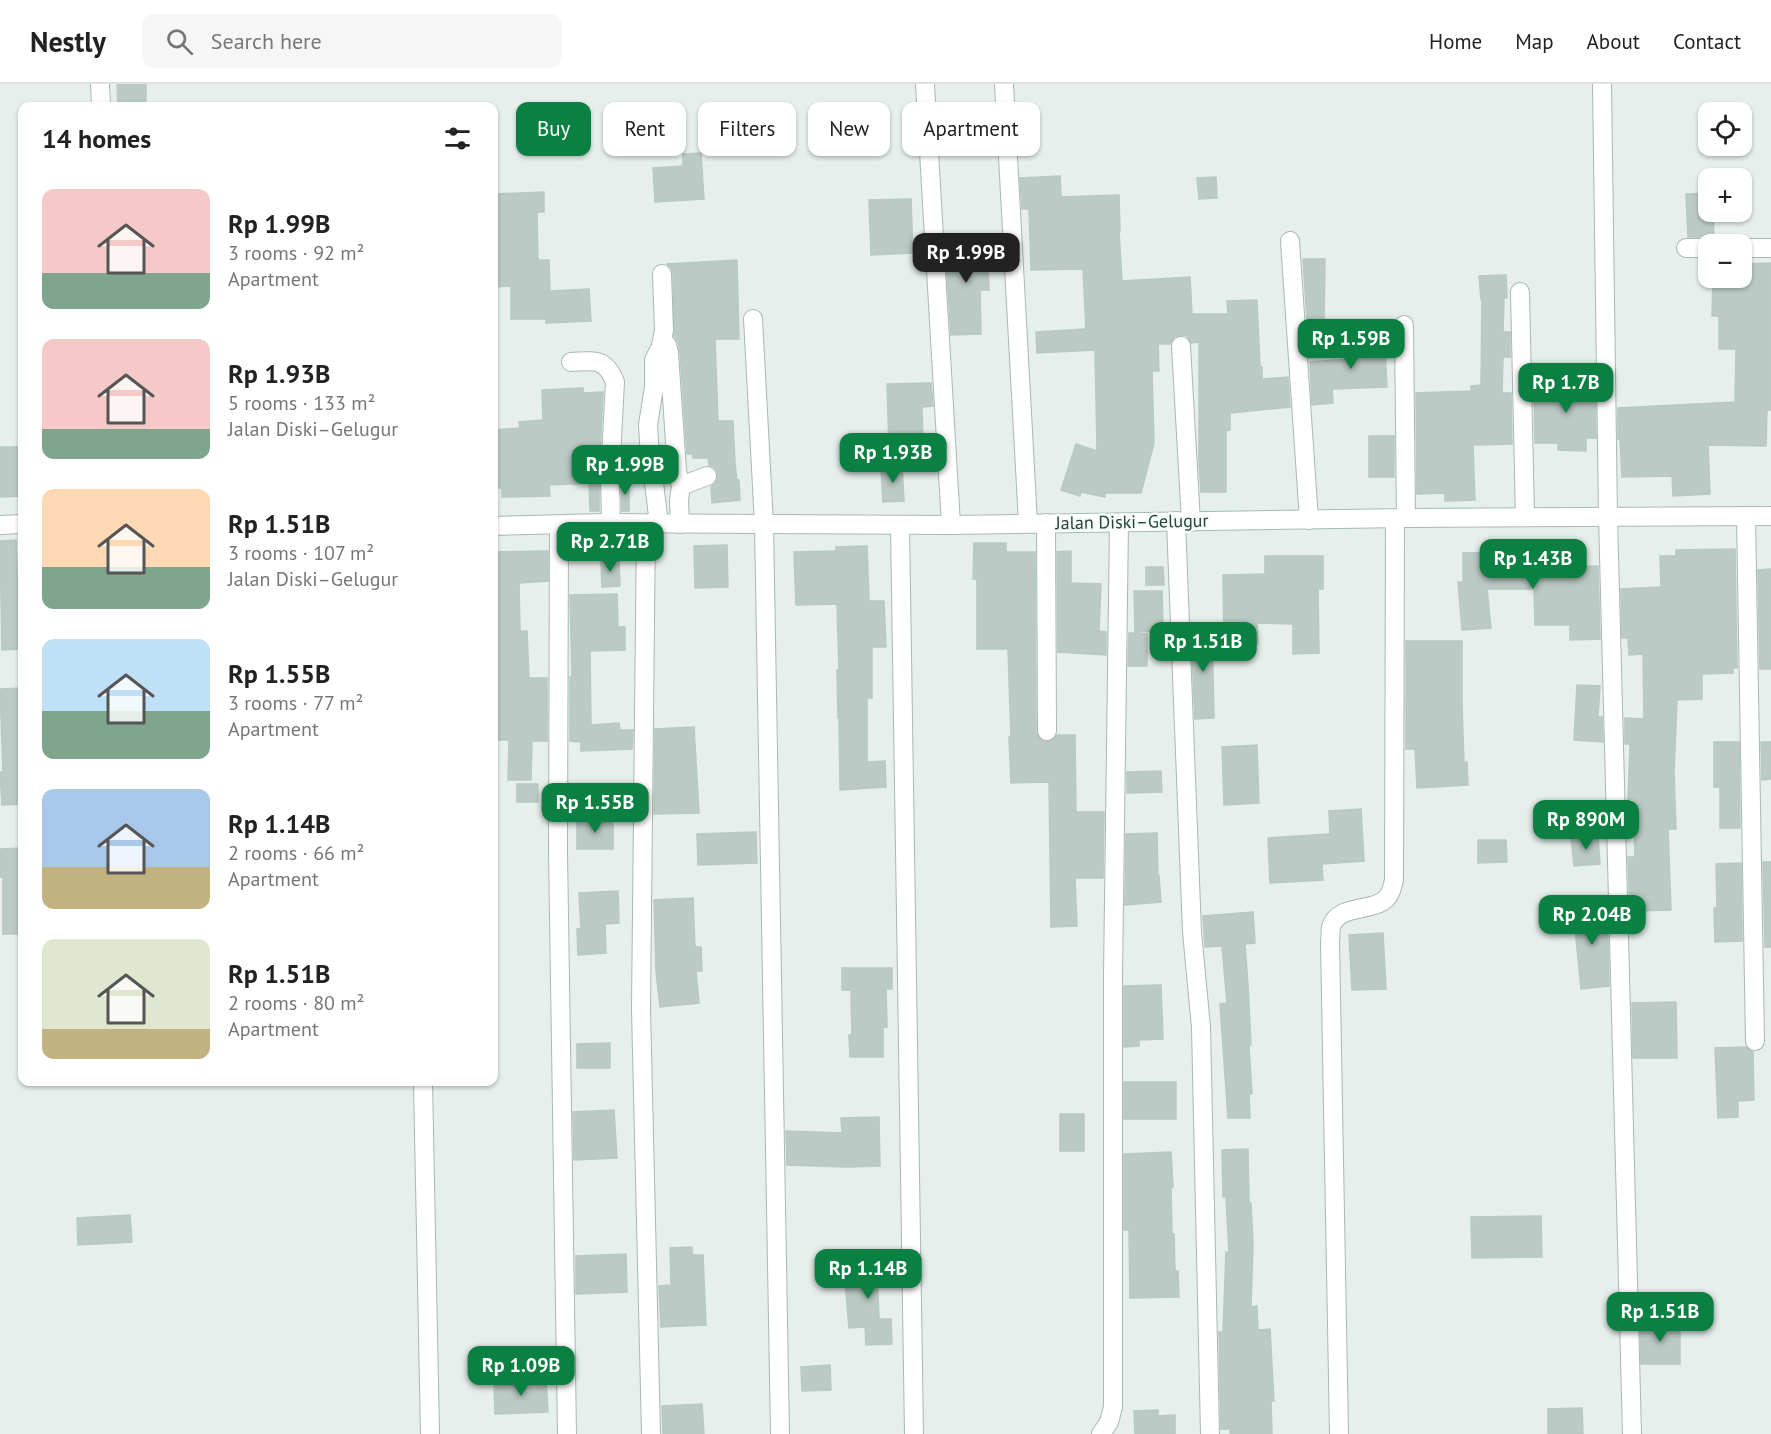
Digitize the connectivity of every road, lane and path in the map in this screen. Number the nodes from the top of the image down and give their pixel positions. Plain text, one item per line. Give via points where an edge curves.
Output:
1 (100, 84) edge
2 (925, 84) edge
3 (1004, 84) edge
4 (1602, 84) edge
5 (102, 102) edge
6 (1290, 241) dead end
7 (1686, 248) dead end
8 (1698, 248) edge
9 (1752, 248) edge
10 (1771, 248) edge
11 (662, 274) dead end
12 (1520, 292) dead end
13 (753, 320) dead end
14 (1404, 326) dead end
15 (662, 340) junction
16 (1181, 346) dead end
17 (571, 362) dead end
18 (707, 476) dead end
19 (681, 490) junction
20 (656, 498) junction
21 (1771, 516) edge
22 (1525, 517) junction
23 (1608, 517) junction
24 (1746, 517) junction
25 (1401, 519) junction
26 (1310, 520) junction
27 (1184, 521) junction
28 (1037, 523) junction
29 (1119, 523) junction
30 (18, 524) edge
31 (610, 524) junction
32 (652, 524) junction
33 (680, 524) junction
34 (0, 525) edge
35 (559, 525) junction
36 (764, 525) junction
37 (900, 525) junction
38 (951, 525) junction
39 (498, 526) edge
40 (1047, 731) dead end
41 (1755, 1041) dead end
42 (423, 1086) edge
43 (430, 1434) edge
44 (567, 1434) edge
45 (651, 1434) edge
46 (780, 1434) edge
47 (914, 1434) edge
48 (1101, 1434) edge
49 (1210, 1434) edge
50 (1339, 1434) edge
51 (1632, 1434) edge

1 - 5 street
2 - 38 street
3 - 28 street
4 - 23 street
6 - 26 street
7 - 8 street
9 - 10 street
11 - 15 street
12 - 22 street
13 - 36 street
14 - 25 street
15 - 19 street via 670,361
15 - 20 street via 654,360 648,425
16 - 27 street
17 - 31 street via 596,361 611,371 615,382
18 - 19 street
19 - 20 street
19 - 33 street
20 - 32 street
21 - 24 street, Jalan Diski–Gelugur
22 - 23 street, Jalan Diski–Gelugur
22 - 25 street, Jalan Diski–Gelugur
23 - 24 street, Jalan Diski–Gelugur
23 - 51 street
24 - 41 street
25 - 26 street, Jalan Diski–Gelugur
25 - 50 street via 1394,879 1390,895 1378,904 1338,916 1331,926
26 - 27 street, Jalan Diski–Gelugur
27 - 29 street, Jalan Diski–Gelugur
27 - 49 street via 1192,932 1201,1027
28 - 29 street, Jalan Diski–Gelugur
28 - 38 street, Jalan Diski–Gelugur
28 - 40 street
29 - 48 street via 1113,1407
30 - 34 street
31 - 32 street, Jalan Diski–Gelugur
31 - 35 street, Jalan Diski–Gelugur
32 - 33 street, Jalan Diski–Gelugur
32 - 45 street via 641,1010
33 - 36 street, Jalan Diski–Gelugur
35 - 39 street, Jalan Diski–Gelugur
35 - 44 street via 558,851
36 - 37 street, Jalan Diski–Gelugur
36 - 46 street
37 - 38 street, Jalan Diski–Gelugur
37 - 47 street
42 - 43 street

